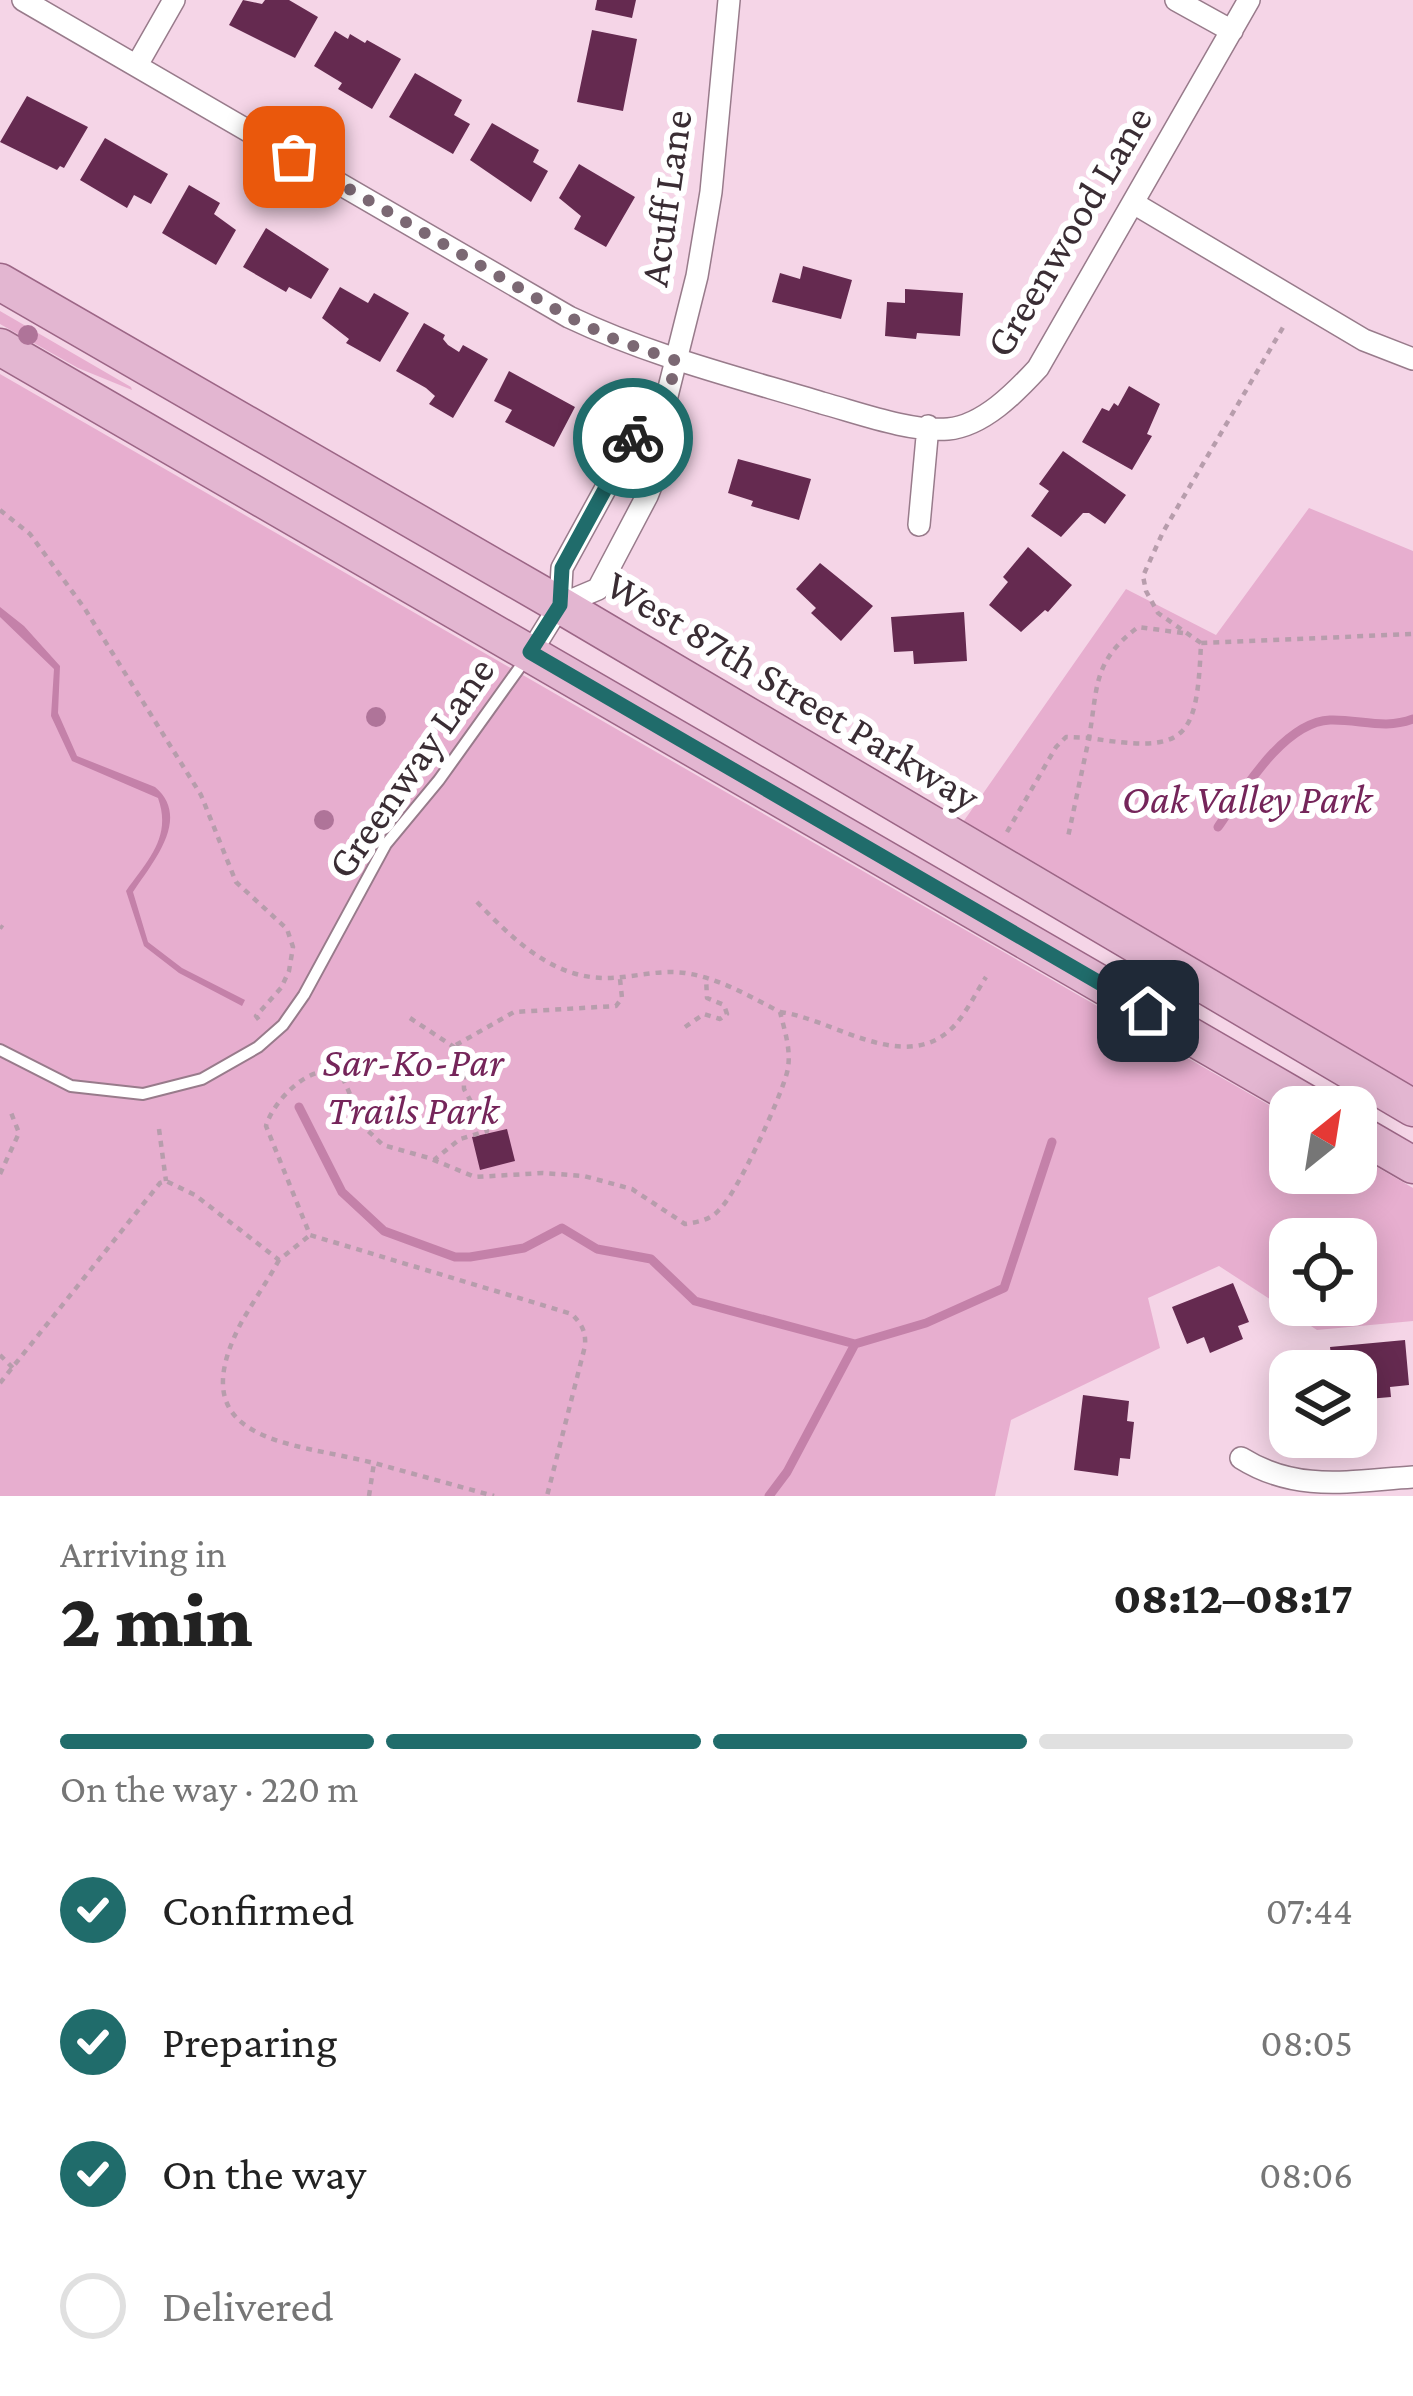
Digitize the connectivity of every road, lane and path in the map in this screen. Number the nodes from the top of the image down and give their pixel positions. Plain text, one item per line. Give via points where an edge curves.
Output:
1 (23, 0) edge
2 (174, 0) edge
3 (729, 0) edge
4 (1176, 0) edge
5 (1249, 0) edge
6 (1232, 31) junction
7 (137, 65) junction
8 (1135, 205) junction
9 (0, 283) edge
10 (1285, 323) dead end
11 (0, 346) edge
12 (1413, 359) edge
13 (677, 361) junction
14 (665, 404) junction
15 (928, 426) junction
16 (0, 510) edge
17 (919, 525) dead end
18 (560, 605) junction
19 (1183, 633) junction
20 (1413, 634) edge
21 (1201, 643) junction
22 (530, 652) junction
23 (1089, 738) junction
24 (1068, 836) dead end
25 (1001, 842) dead end
26 (477, 902) dead end
27 (620, 976) junction
28 (706, 977) junction
29 (986, 977) dead end
30 (780, 1012) junction
31 (410, 1018) dead end
32 (260, 1021) dead end
33 (685, 1027) dead end
34 (456, 1045) junction
35 (0, 1051) edge
36 (1277, 1086) edge
37 (1413, 1108) edge
38 (10, 1110) dead end
39 (159, 1129) dead end
40 (1377, 1144) edge
41 (434, 1160) junction
42 (1413, 1165) edge
43 (0, 1174) edge
44 (166, 1181) junction
45 (310, 1235) junction
46 (279, 1260) junction
47 (0, 1355) edge
48 (13, 1368) junction
49 (0, 1383) edge
50 (1240, 1458) dead end
51 (374, 1462) junction
52 (1413, 1477) edge
53 (369, 1496) edge
54 (494, 1496) edge
55 (548, 1496) edge

1 - 7 street, Greenwood Lane
2 - 7 street
3 - 13 street, Acuff Lane via 711,192
4 - 6 street
5 - 6 street, Greenwood Lane
6 - 8 street, Greenwood Lane
7 - 13 street, Greenwood Lane via 569,317
8 - 12 street via 1364,340
8 - 15 street, Greenwood Lane via 1016,392 951,429
9 - 18 main road, West 87th Street Parkway
10 - 19 path via 1143,576 1158,613
11 - 22 main road
13 - 14 street, Acuff Lane
13 - 15 street, Greenwood Lane via 870,418
14 - 18 street, Acuff Lane via 636,433 562,568
14 - 18 street, Acuff Lane via 667,446 598,589
15 - 17 street
16 - 32 path via 29,534 85,609 201,795 236,882 286,929 293,958
18 - 22 street, Acuff Lane
18 - 37 main road, West 87th Street Parkway
19 - 21 path
19 - 23 path via 1138,627 1118,642 1094,687
20 - 21 path
21 - 23 path via 1198,695 1181,734 1144,746
22 - 35 lane, Greenway Lane via 386,844 304,994 258,1047 202,1079 143,1094 71,1086
22 - 36 main road
23 - 24 path
23 - 25 path via 1066,737 1056,747
26 - 27 path via 553,965
27 - 28 path
27 - 34 path via 616,1006 514,1012
28 - 30 path
28 - 33 path via 707,998 727,1015 704,1014
29 - 30 path via 950,1031 908,1046
30 - 41 path via 788,1074 734,1191 703,1221 685,1224 632,1189 584,1176 488,1179
31 - 34 path
34 - 41 path via 464,1089 487,1131
38 - 43 path via 19,1133
39 - 44 path
40 - 42 main road
41 - 45 path via 373,1138 341,1074 309,1078 275,1105 266,1126
44 - 46 path
44 - 48 path
45 - 46 path
45 - 55 path via 580,1322 585,1346
46 - 51 path via 223,1368 227,1410 262,1435
47 - 48 path
48 - 49 path
50 - 52 street via 1269,1476 1311,1484
51 - 53 path
51 - 54 path

